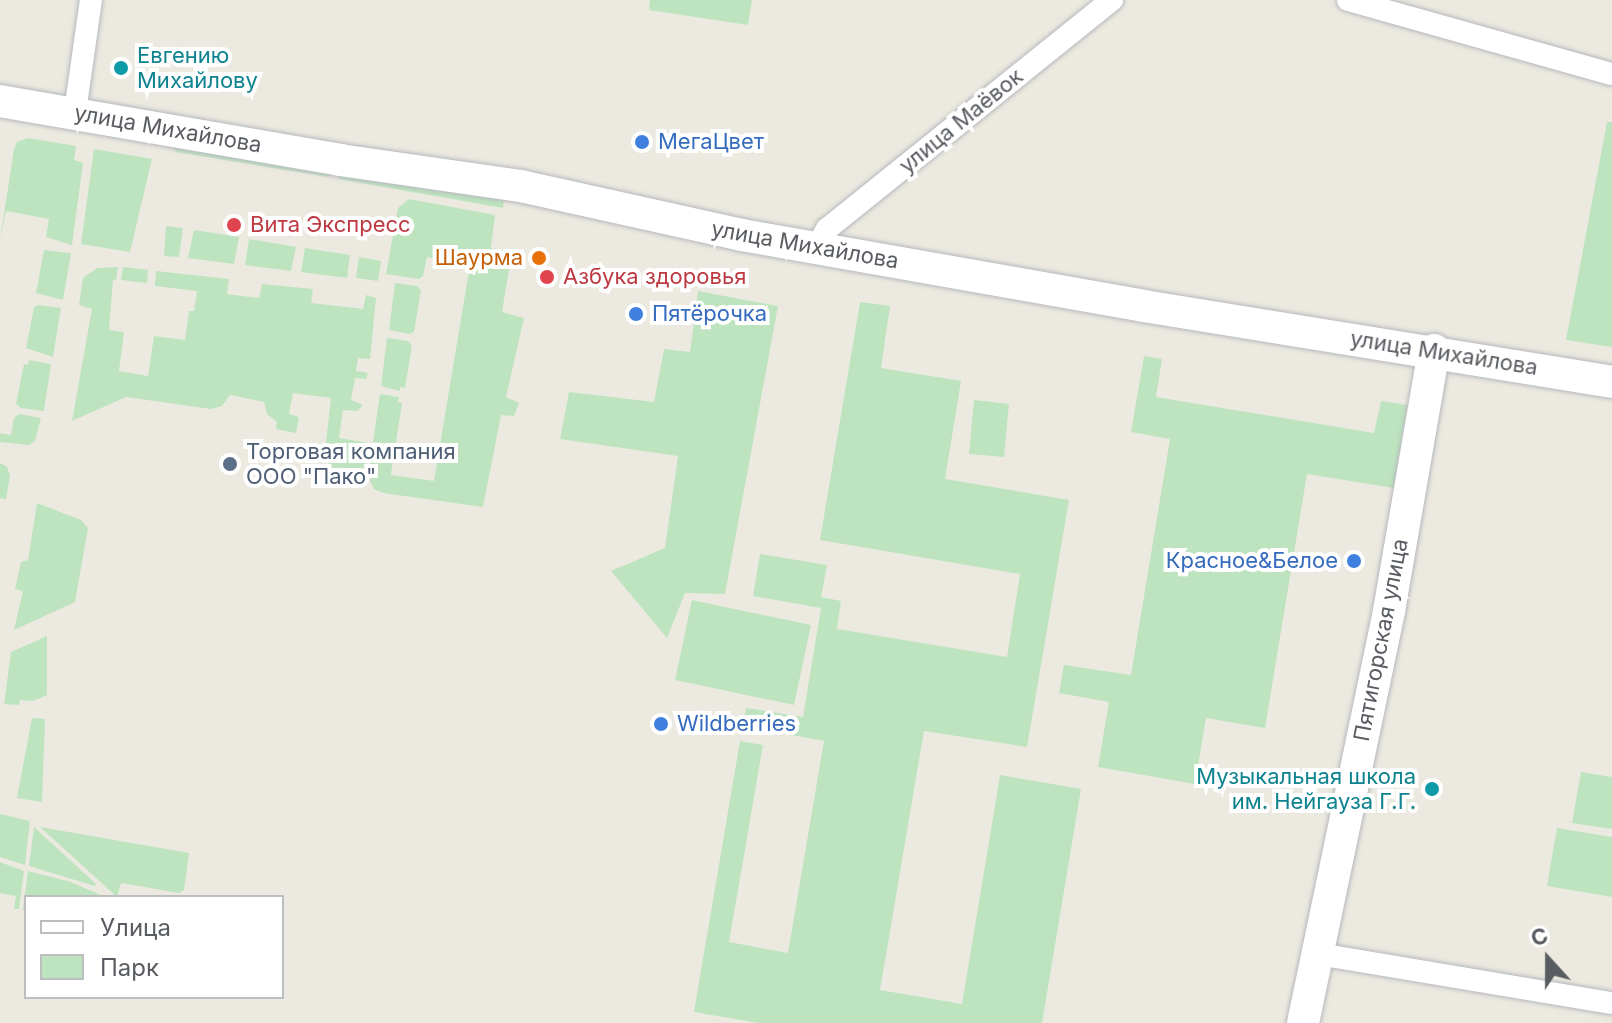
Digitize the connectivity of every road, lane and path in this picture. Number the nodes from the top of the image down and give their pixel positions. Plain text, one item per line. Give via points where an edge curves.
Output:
1 (91, 0) edge
2 (1112, 0) edge
3 (1348, 0) edge
4 (1612, 74) edge
5 (0, 101) edge
6 (75, 112) junction
7 (816, 248) junction
8 (1434, 350) junction
9 (1612, 382) edge
10 (1318, 954) junction
11 (1612, 1003) edge
12 (1303, 1023) edge

1 - 6 street
2 - 7 street, улица Маёвок via 827,229
3 - 4 street
5 - 6 street, улица Михайлова
6 - 7 street, улица Михайлова via 521,186
7 - 8 street, улица Михайлова
8 - 9 street, улица Михайлова
8 - 10 street, Пятигорская улица via 1389,611
10 - 11 street
10 - 12 street, Пятигорская улица

